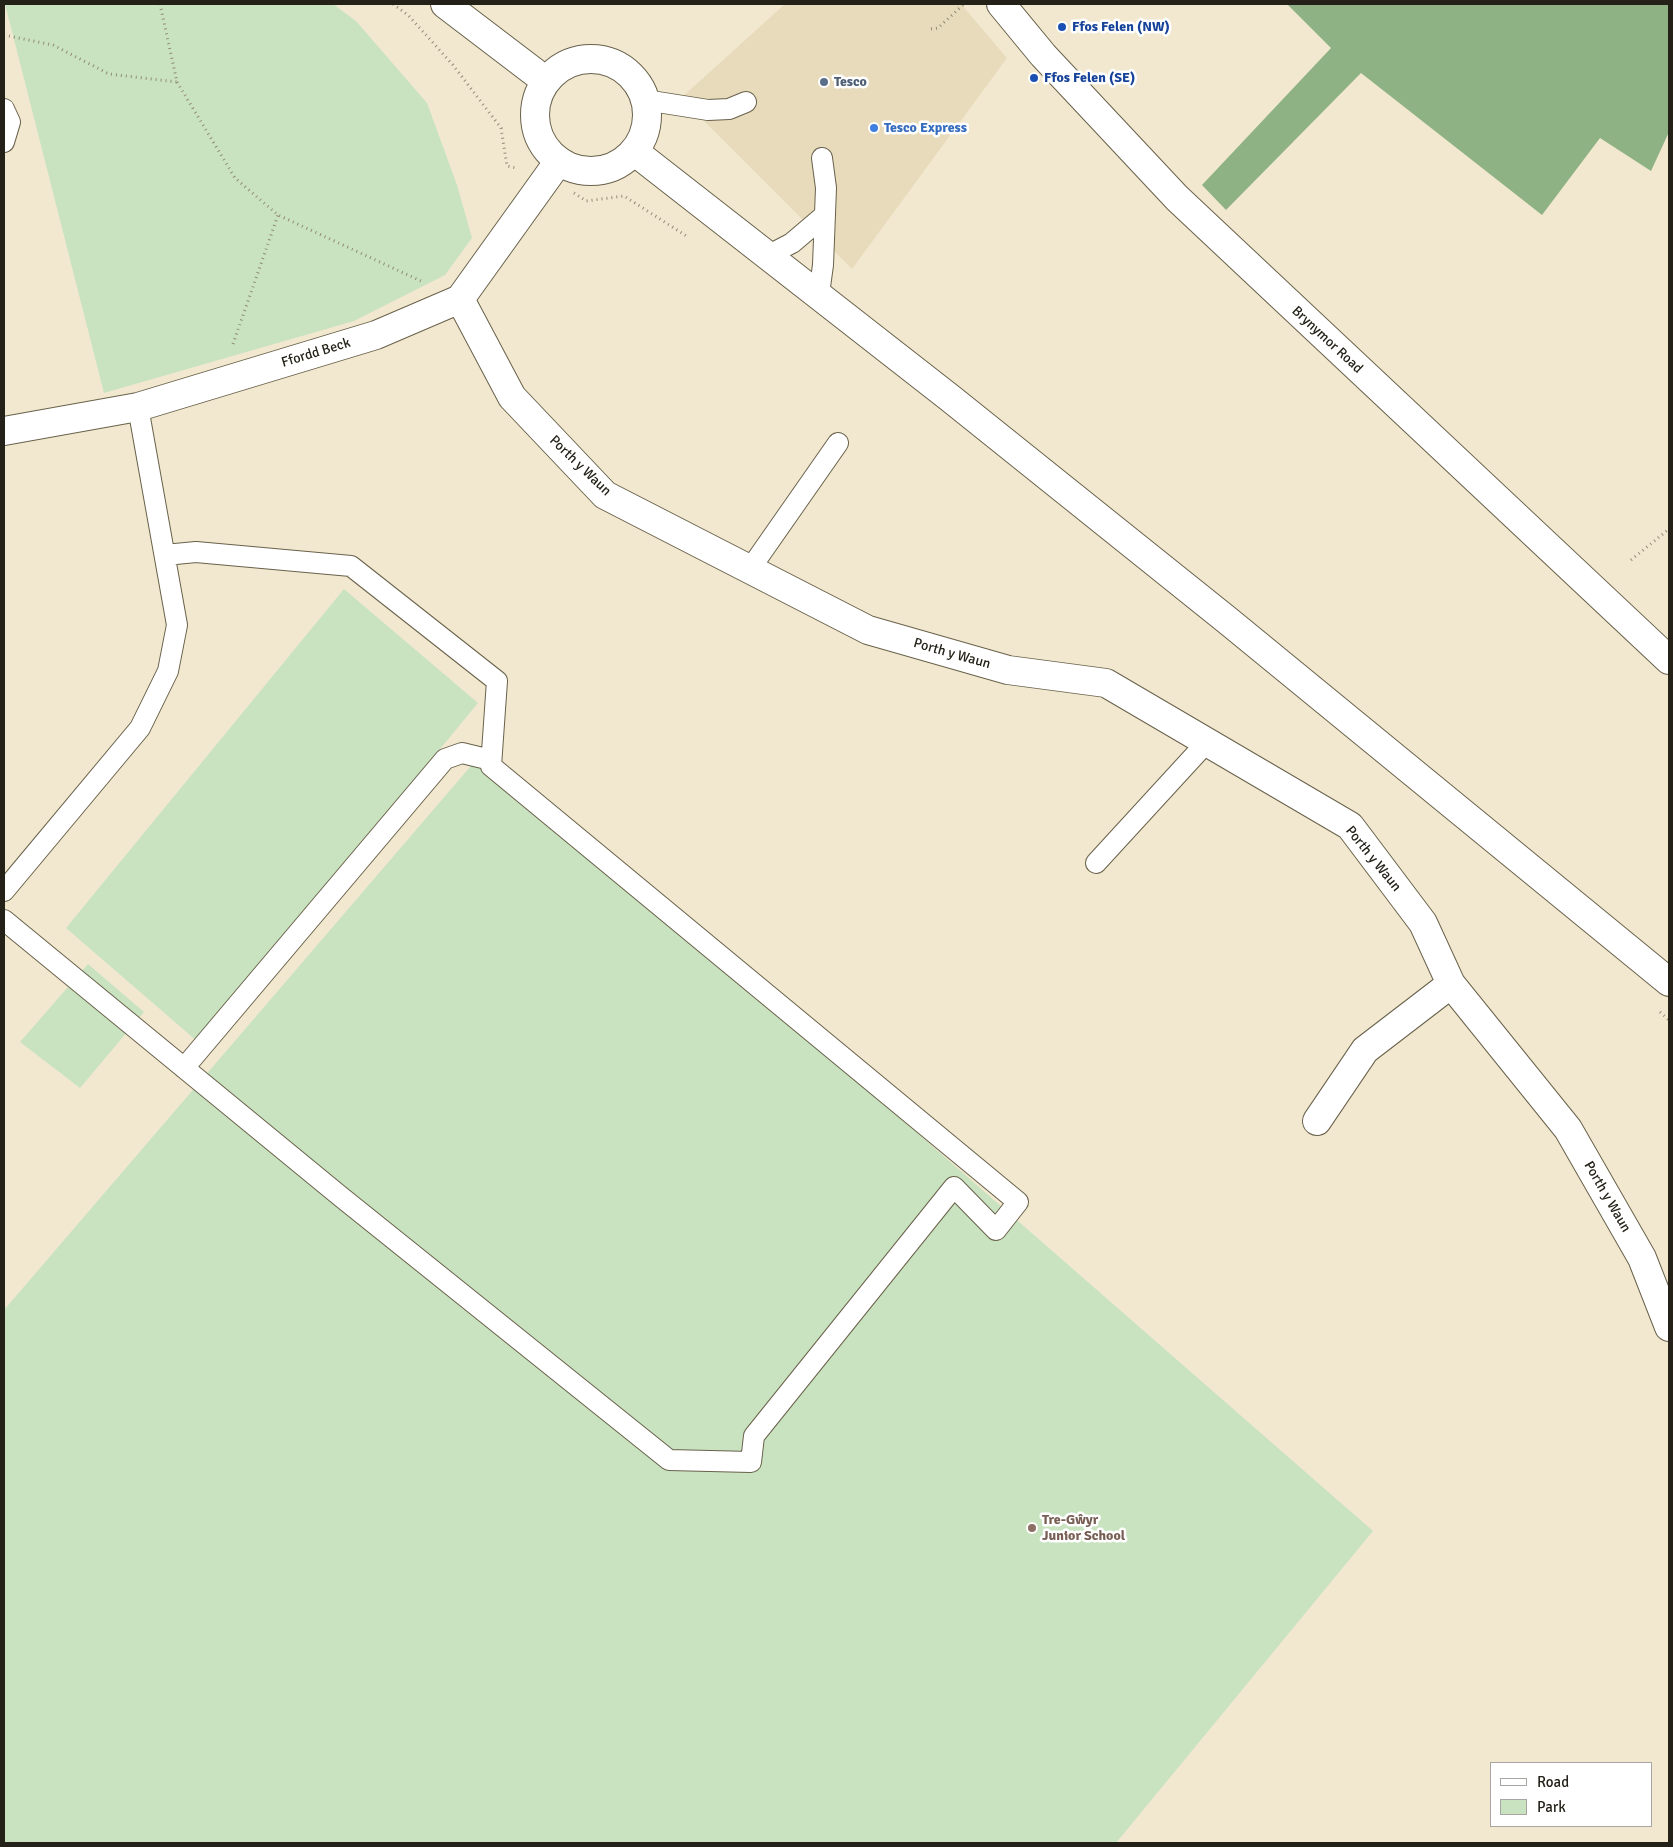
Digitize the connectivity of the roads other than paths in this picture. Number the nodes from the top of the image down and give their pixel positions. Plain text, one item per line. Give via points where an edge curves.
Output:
1 (445, 4) edge
2 (1001, 4) edge
3 (546, 81) junction
4 (645, 100) junction
5 (746, 102) dead end
6 (4, 109) edge
7 (4, 142) edge
8 (635, 152) junction
9 (822, 158) dead end
10 (553, 170) junction
11 (825, 215) junction
12 (769, 255) junction
13 (819, 294) junction
14 (460, 299) junction
15 (138, 407) junction
16 (4, 432) edge
17 (838, 443) dead end
18 (165, 555) junction
19 (750, 569) junction
20 (1669, 660) edge
21 (1207, 742) junction
22 (491, 760) junction
23 (1096, 863) dead end
24 (4, 891) edge
25 (4, 920) edge
26 (1669, 982) edge
27 (1451, 984) junction
28 (184, 1068) junction
29 (1316, 1120) dead end
30 (1669, 1327) edge

1 - 3 street
2 - 20 street, Brynymor Road via 1043,55 1177,198
3 - 4 street via 575,61 593,59 610,62 626,71 638,84
3 - 10 street via 538,97 535,115 537,133
4 - 5 lane via 708,110 729,109
4 - 8 street via 648,118 644,136
6 - 7 lane via 10,122
8 - 10 street via 607,170
8 - 12 street
9 - 11 lane
10 - 14 street
11 - 12 lane via 792,242
11 - 13 lane
12 - 13 street
13 - 26 street via 1227,620
14 - 15 street, Ffordd Beck via 376,335
14 - 19 street, Porth y Waun via 512,397 605,495
15 - 16 street, Ffordd Beck
15 - 18 lane
17 - 19 lane
18 - 22 lane via 196,552 351,566 497,681
18 - 24 lane via 177,625 168,671 140,728
19 - 21 street, Porth y Waun via 868,630 1008,670 1106,683
21 - 23 lane
21 - 27 street, Porth y Waun via 1350,826 1423,923
22 - 28 lane via 462,753 445,758
22 - 28 lane via 491,766 1018,1202 996,1230 954,1187 754,1436 751,1462 669,1460
25 - 28 lane
27 - 29 street via 1366,1050
27 - 30 street, Porth y Waun via 1568,1129 1642,1258

